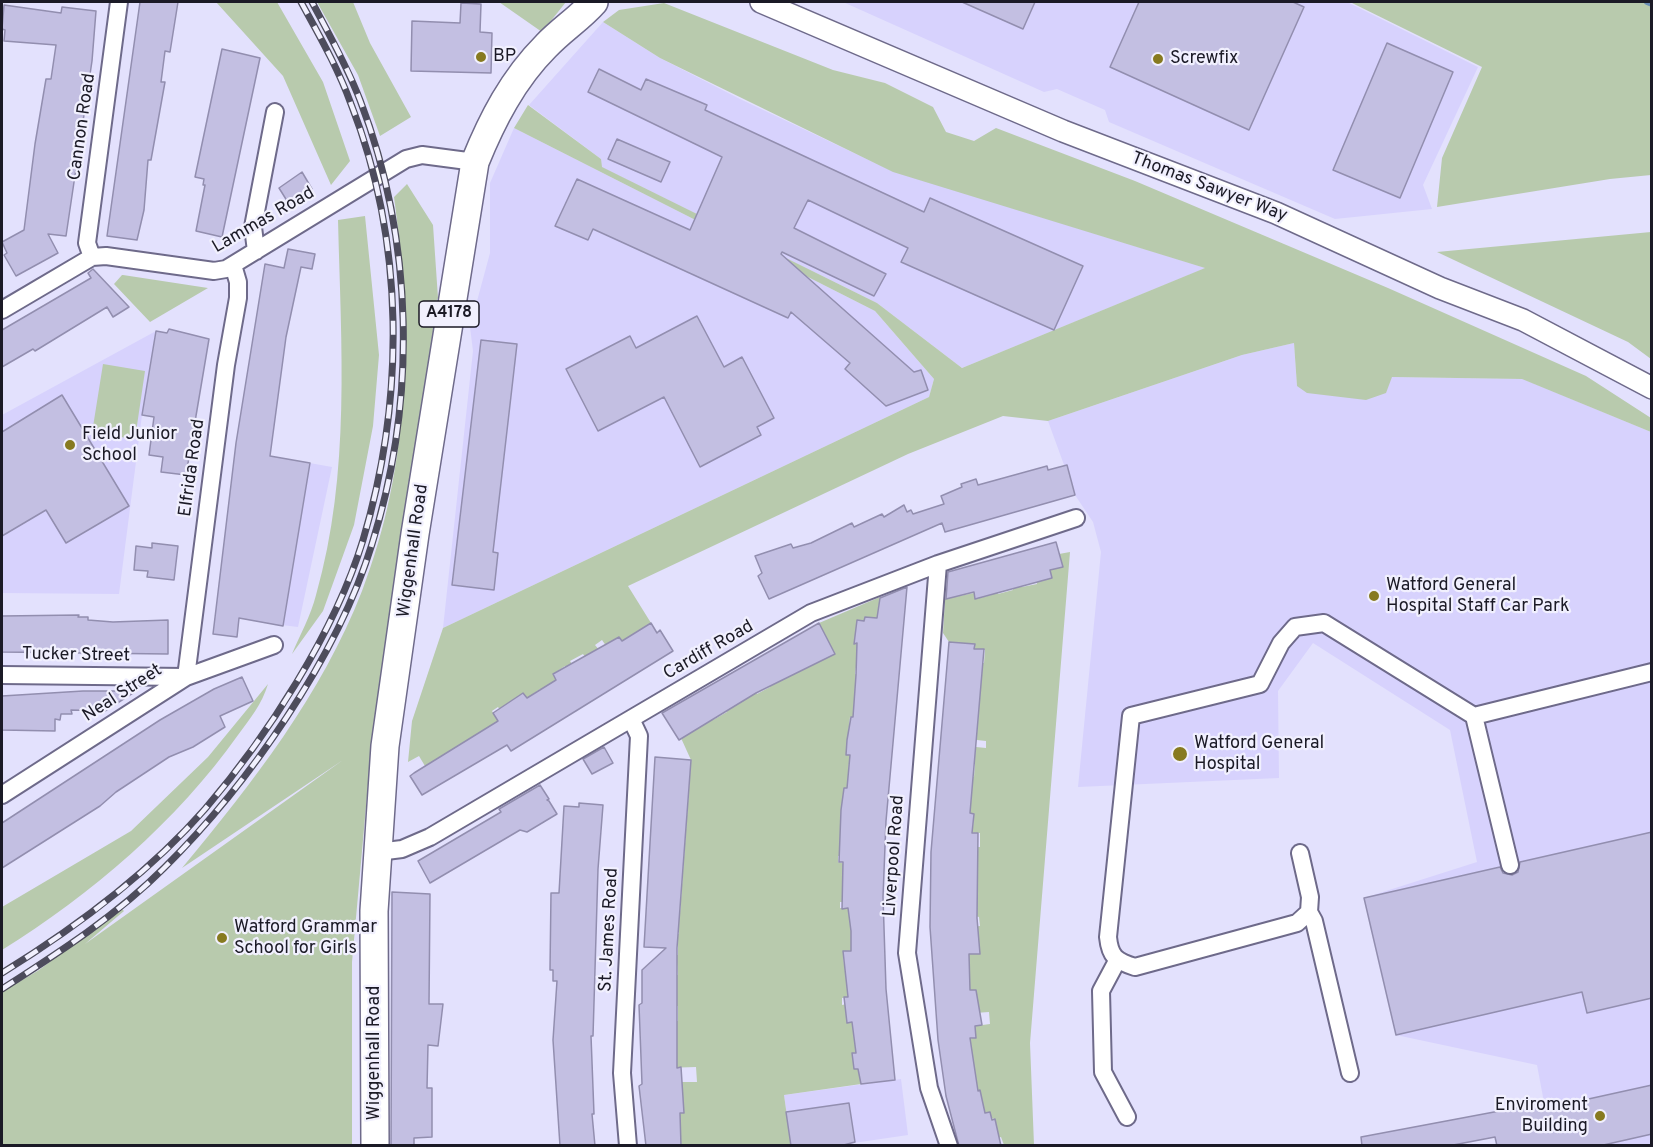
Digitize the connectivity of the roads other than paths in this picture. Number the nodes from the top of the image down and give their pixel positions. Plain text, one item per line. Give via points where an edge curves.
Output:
1 (119, 2) edge
2 (761, 2) edge
3 (596, 3) edge
4 (275, 112) dead end
5 (475, 162) junction
6 (256, 251) junction
7 (92, 257) junction
8 (233, 265) junction
9 (2, 310) edge
10 (1652, 388) edge
11 (1076, 518) dead end
12 (938, 564) junction
13 (274, 645) dead end
14 (1652, 672) edge
15 (2, 675) edge
16 (186, 677) junction
17 (1474, 716) junction
18 (631, 718) junction
19 (2, 795) edge
20 (378, 852) junction
21 (1300, 853) dead end
22 (1510, 865) dead end
23 (1309, 912) junction
24 (1117, 961) junction
25 (1350, 1073) dead end
26 (1127, 1117) dead end
27 (375, 1146) edge
28 (628, 1146) edge
29 (949, 1146) edge

1 - 7 street, Cannon Road via 87,243
2 - 10 street, Thomas Sawyer Way via 1063,131 1276,213 1440,288 1523,320
3 - 5 main road, Wiggenhall Road / A4178 via 545,47 523,73 493,117
4 - 6 street via 253,227
5 - 6 street, Lammas Road via 422,155 406,159
5 - 20 main road, Wiggenhall Road / A4178 via 418,511 385,746
6 - 8 street, Lammas Road
7 - 8 street, Lammas Road via 106,255 214,271
7 - 9 street
8 - 16 street, Elfrida Road via 238,298
11 - 12 street, Cardiff Road
12 - 18 street, Cardiff Road via 811,613
12 - 29 street, Liverpool Road via 907,953 929,1088
13 - 16 street, Neal Street
14 - 17 street
15 - 16 street, Tucker Street
16 - 19 street, Neal Street
17 - 22 street
17 - 24 street via 1324,623 1295,627 1281,644 1260,684 1131,716 1108,937 1109,951
18 - 20 street, Cardiff Road via 430,837 402,849
18 - 28 street, St. James Road via 639,736 622,1073
20 - 27 main road, Wiggenhall Road / A4178
21 - 23 street via 1310,897
23 - 24 street via 1297,923 1135,967
23 - 25 street
24 - 26 street via 1101,991 1103,1072

